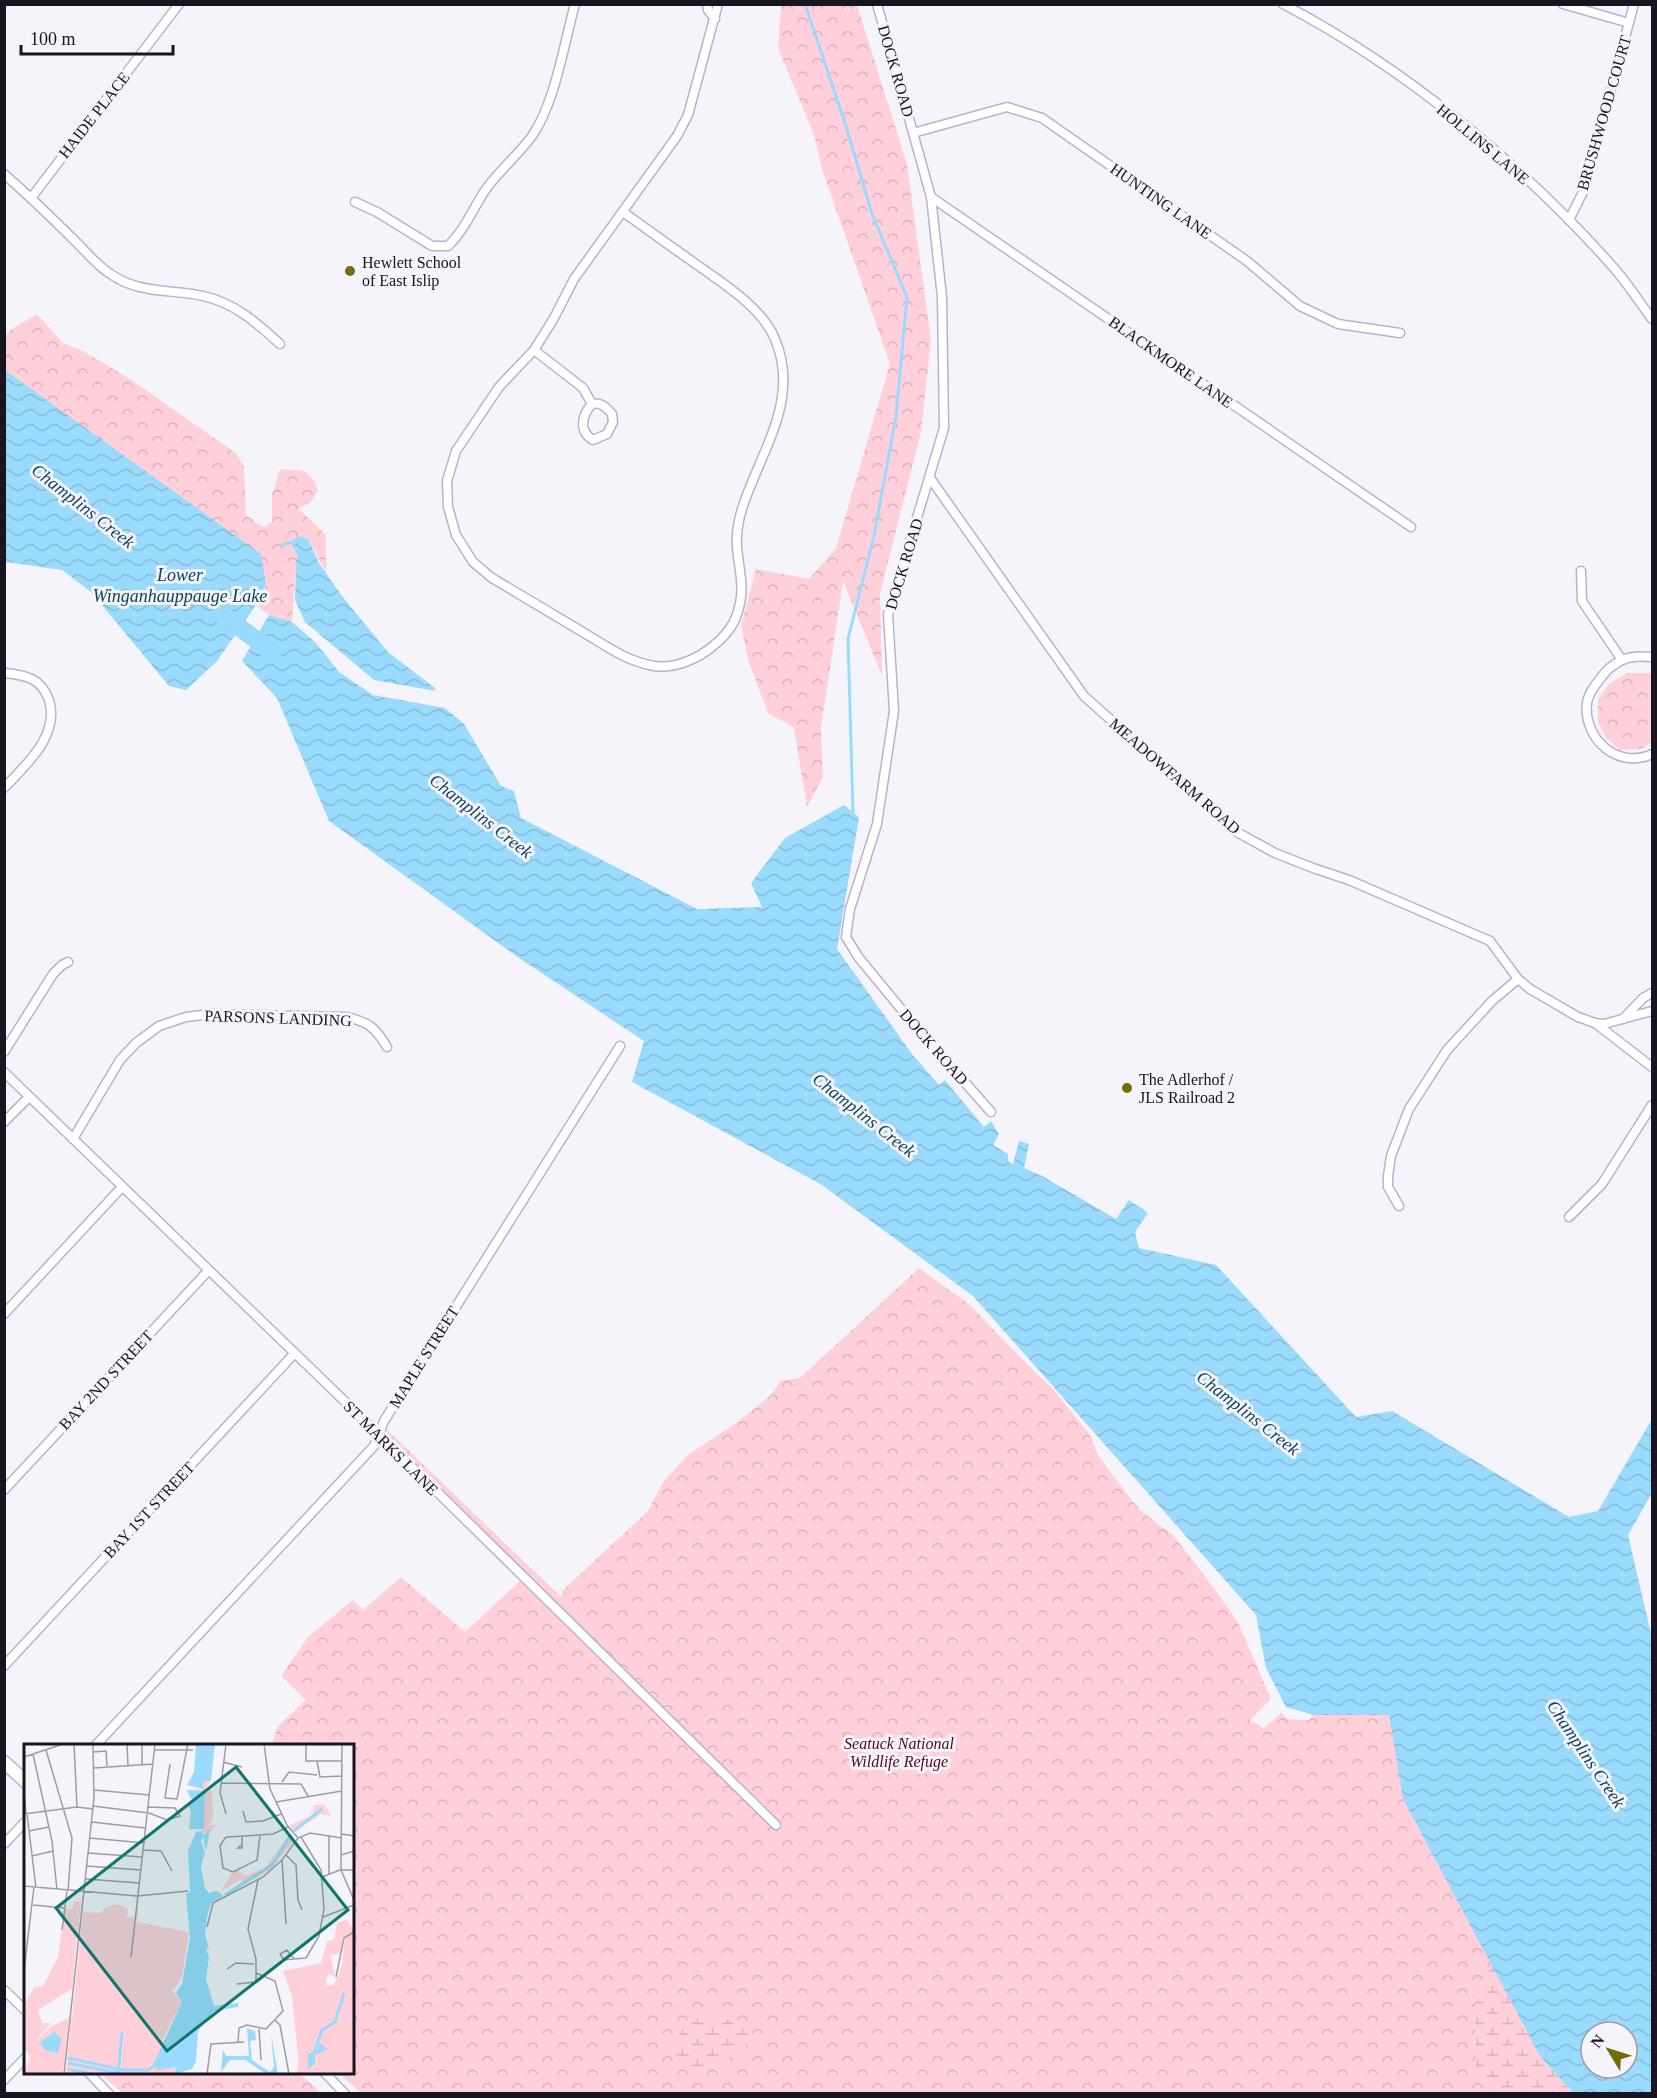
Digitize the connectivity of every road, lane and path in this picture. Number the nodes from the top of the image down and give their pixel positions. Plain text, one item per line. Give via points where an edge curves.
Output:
1 (179, 4) edge
2 (575, 4) edge
3 (707, 4) edge
4 (718, 4) edge
5 (877, 4) edge
6 (1283, 4) edge
7 (1563, 4) edge
8 (1634, 4) edge
9 (715, 19) junction
10 (1629, 22) junction
11 (913, 133) junction
12 (4, 174) edge
13 (931, 197) junction
14 (31, 198) junction
15 (355, 202) dead end
16 (623, 212) junction
17 (1569, 220) junction
18 (1653, 320) edge
19 (1400, 333) dead end
20 (280, 344) dead end
21 (534, 350) junction
22 (592, 404) junction
23 (930, 478) junction
24 (1411, 527) dead end
25 (1581, 571) dead end
26 (1653, 657) edge
27 (1622, 660) junction
28 (4, 673) edge
29 (1653, 754) edge
30 (4, 788) edge
31 (68, 963) dead end
32 (1518, 979) junction
33 (1653, 993) edge
34 (1653, 1011) edge
35 (1623, 1019) junction
36 (1595, 1023) junction
37 (620, 1046) dead end
38 (387, 1047) dead end
39 (4, 1052) edge
40 (1653, 1067) edge
41 (4, 1072) edge
42 (29, 1096) junction
43 (1653, 1105) edge
44 (991, 1113) dead end
45 (4, 1122) edge
46 (73, 1139) junction
47 (122, 1187) junction
48 (1399, 1206) dead end
49 (1569, 1217) dead end
50 (208, 1271) junction
51 (4, 1314) edge
52 (294, 1354) junction
53 (378, 1435) junction
54 (4, 1490) edge
55 (4, 1666) edge
56 (97, 1744) edge
57 (4, 1762) edge
58 (24, 1780) edge
59 (24, 1823) edge
60 (776, 1825) dead end
61 (4, 1844) edge
62 (4, 1990) edge
63 (24, 2009) edge
64 (24, 2059) edge
65 (89, 2074) edge
66 (325, 2074) edge
67 (4, 2080) edge
68 (109, 2094) edge
69 (345, 2094) edge

1 - 14 street, HAIDE PLACE
2 - 15 street via 545,113 533,135 493,179 448,246 432,246
3 - 9 street
4 - 9 street
5 - 11 street, DOCK ROAD
6 - 17 street, HOLLINS LANE via 1376,61 1445,110 1518,170
7 - 10 street
8 - 10 street, BRUSHWOOD COURT
9 - 16 street via 688,116
10 - 17 street, BRUSHWOOD COURT via 1583,192
11 - 13 street, DOCK ROAD
11 - 19 street, HUNTING LANE via 1007,107 1042,118 1248,261 1300,306 1338,324
12 - 14 street
13 - 23 street, DOCK ROAD via 942,297 944,428
13 - 24 street, BLACKMORE LANE
14 - 20 street via 109,274 147,290 203,296 227,304
16 - 21 street via 573,279
16 - 21 street via 736,293 760,316 781,354 783,401 738,525 743,592 737,616 726,635 706,652 685,663 657,667 627,660 492,578 473,562 456,535 448,507 447,482 456,451 499,387
17 - 18 street, HOLLINS LANE via 1616,270
21 - 22 street via 583,388
22 - 22 street via 604,405 613,422 607,434 593,440 582,423
23 - 32 street, MEADOWFARM ROAD via 1084,696 1220,819 1275,853 1349,880 1490,941
23 - 44 street, DOCK ROAD via 888,614 894,711 877,824 850,909 846,937 859,958
25 - 27 street via 1582,601
26 - 27 street
27 - 29 street via 1607,669 1587,700 1590,731 1616,756 1637,759
28 - 30 street via 40,683 52,710 51,724 41,746
31 - 39 street via 53,974
32 - 36 street, MEADOWFARM ROAD via 1578,1017
32 - 48 street via 1447,1050 1409,1109 1391,1156 1388,1176 1388,1187
33 - 35 street
34 - 35 street
35 - 36 street
36 - 40 street, MEADOWFARM ROAD
37 - 53 street, MAPLE STREET
38 - 46 street, PARSONS LANDING via 378,1031 366,1022 348,1017 186,1017 159,1026 120,1060
41 - 42 street, ST MARKS LANE
42 - 45 street
42 - 46 street, ST MARKS LANE
43 - 49 street via 1602,1184
46 - 47 street, ST MARKS LANE
47 - 50 street, ST MARKS LANE
47 - 51 street
50 - 52 street, ST MARKS LANE
50 - 54 street, BAY 2ND STREET
52 - 53 street, ST MARKS LANE
52 - 55 street, BAY 1ST STREET
53 - 56 street, MAPLE STREET via 374,1446
53 - 60 street, ST MARKS LANE
57 - 58 street
59 - 61 street
62 - 63 street
64 - 67 street
65 - 68 street
66 - 69 street

